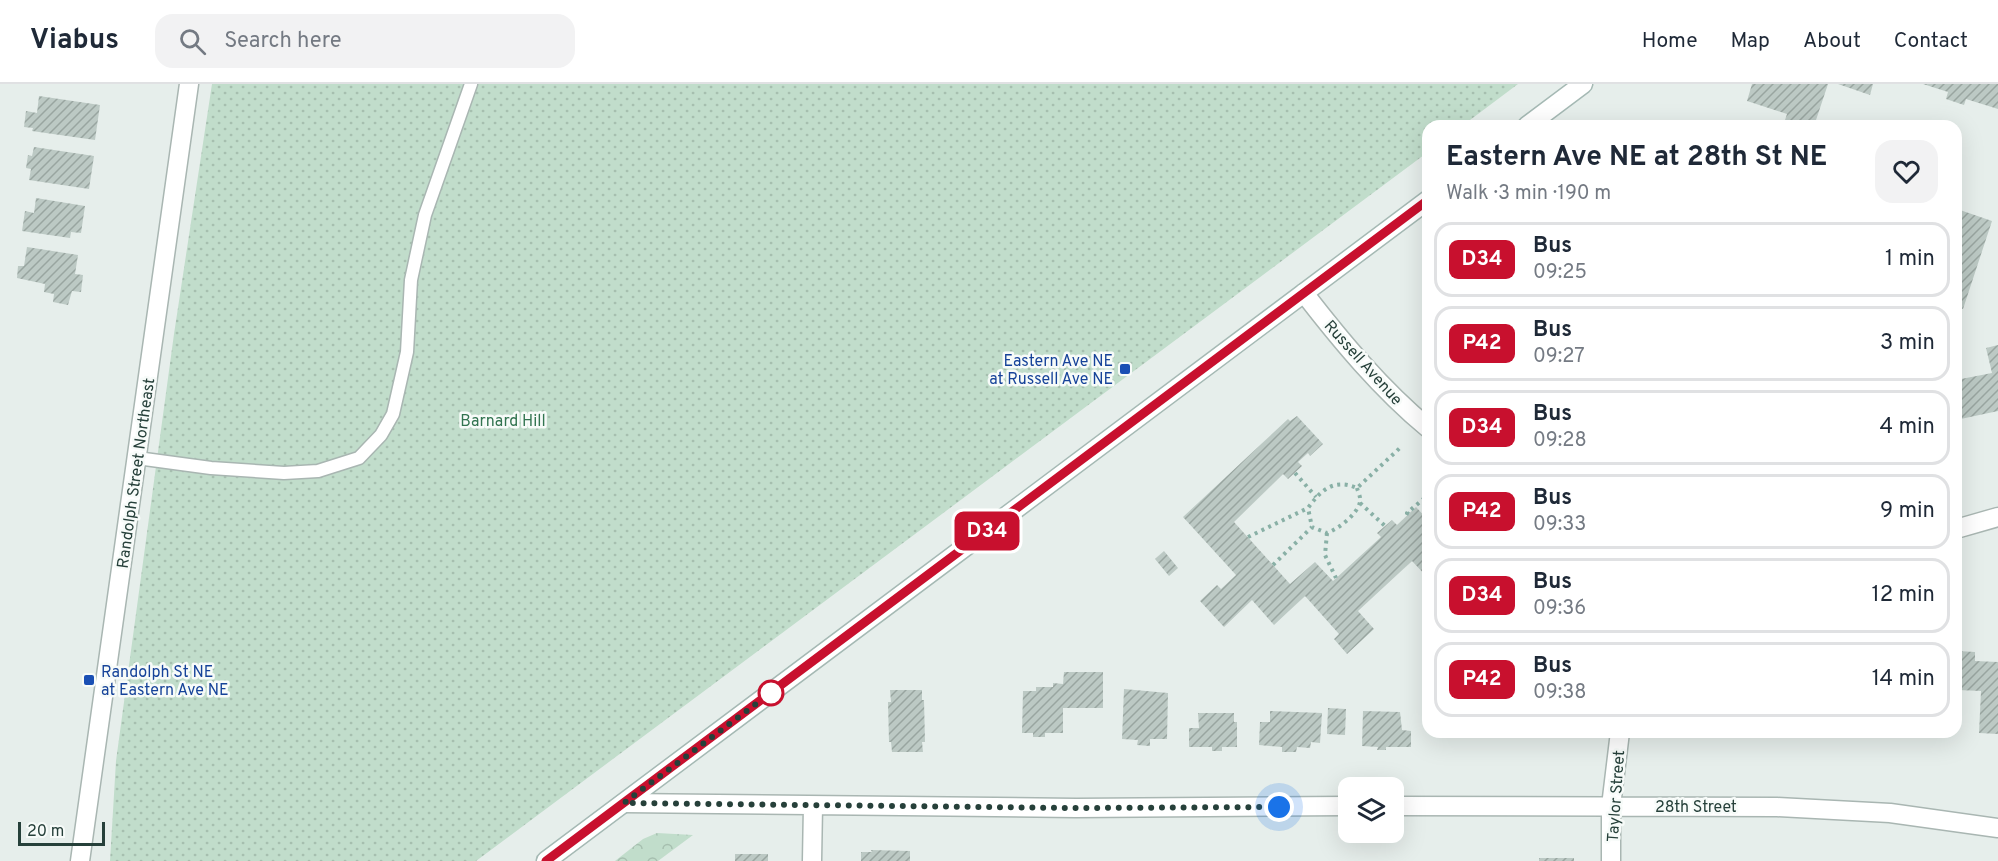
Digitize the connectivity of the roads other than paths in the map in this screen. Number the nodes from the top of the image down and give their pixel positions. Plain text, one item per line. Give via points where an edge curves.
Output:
1 (189, 84) edge
2 (471, 84) edge
3 (1583, 84) edge
4 (1535, 120) edge
5 (1422, 204) edge
6 (1304, 293) junction
7 (1422, 423) edge
8 (137, 458) junction
9 (1998, 517) edge
10 (1962, 527) edge
11 (1619, 738) edge
12 (624, 803) junction
13 (813, 806) junction
14 (1404, 806) edge
15 (1611, 806) junction
16 (1338, 807) edge
17 (1998, 828) edge
18 (80, 861) edge
19 (546, 861) edge
20 (812, 861) edge
21 (1611, 861) edge

1 - 8 street, Randolph Street Northeast
2 - 8 lane via 425,215 411,280 407,352 393,414 381,435 359,458 318,471 211,468
3 - 4 street
5 - 6 street
6 - 7 street, Russell Avenue via 1341,342
6 - 12 street
8 - 18 street, Randolph Street Northeast
9 - 10 street
11 - 15 street, Taylor Street
12 - 13 street
12 - 19 street
13 - 16 street
13 - 20 street
14 - 15 street, 28th Street
15 - 17 street, 28th Street via 1777,807 1890,813
15 - 21 street, Taylor Street

